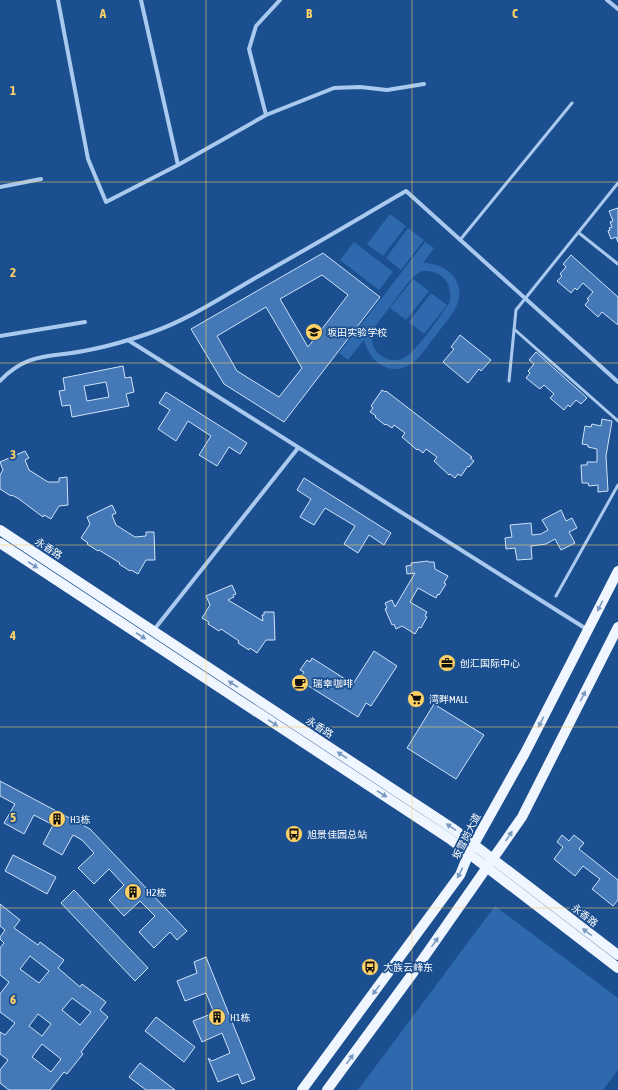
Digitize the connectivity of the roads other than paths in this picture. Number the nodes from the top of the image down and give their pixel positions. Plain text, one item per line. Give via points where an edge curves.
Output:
1 (58, 0) edge
2 (141, 0) edge
3 (280, 0) edge
4 (607, 0) edge
5 (618, 9) edge
6 (424, 84) dead end
7 (572, 102) dead end
8 (266, 115) junction
9 (178, 165) junction
10 (41, 179) dead end
11 (618, 183) edge
12 (0, 187) edge
13 (579, 233) junction
14 (460, 240) junction
15 (618, 264) edge
16 (525, 298) junction
17 (85, 322) dead end
18 (514, 328) junction
19 (0, 336) edge
20 (128, 340) junction
21 (0, 381) edge
22 (509, 381) dead end
23 (618, 382) edge
24 (618, 421) edge
25 (298, 448) junction
26 (618, 485) edge
27 (0, 530) edge
28 (0, 543) edge
29 (618, 571) edge
30 (556, 596) dead end
31 (618, 627) edge
32 (588, 630) junction
33 (153, 631) junction
34 (471, 849) junction
35 (490, 864) junction
36 (618, 955) edge
37 (618, 968) edge
38 (302, 1090) edge
39 (327, 1090) edge

1 - 9 street via 88,159 106,202
2 - 9 street
3 - 8 street via 256,26 249,48
4 - 5 street
6 - 8 street via 387,90 334,88
7 - 14 lane
8 - 9 street
10 - 12 street
11 - 13 lane
13 - 15 lane
13 - 16 lane
14 - 16 street
14 - 20 street via 406,191 190,316
16 - 18 lane via 516,310
16 - 23 street
17 - 19 street
18 - 22 lane
18 - 24 lane
20 - 21 street via 88,350 34,358 14,367
20 - 25 street
25 - 32 street
25 - 33 street
26 - 30 lane
27 - 33 main road, 永香路
28 -> 34 main road, 永香路 via 444,835
29 -> 32 main road, 坂雪岗大道
35 -> 31 main road via 522,817
32 -> 34 main road, 坂雪岗大道 via 525,753
34 -> 33 main road, 永香路 via 455,830
34 - 35 main road, 永香路
34 -> 38 main road, 坂雪岗大道 via 460,875
36 -> 35 main road, 永香路
35 - 37 main road, 永香路
39 -> 35 main road

